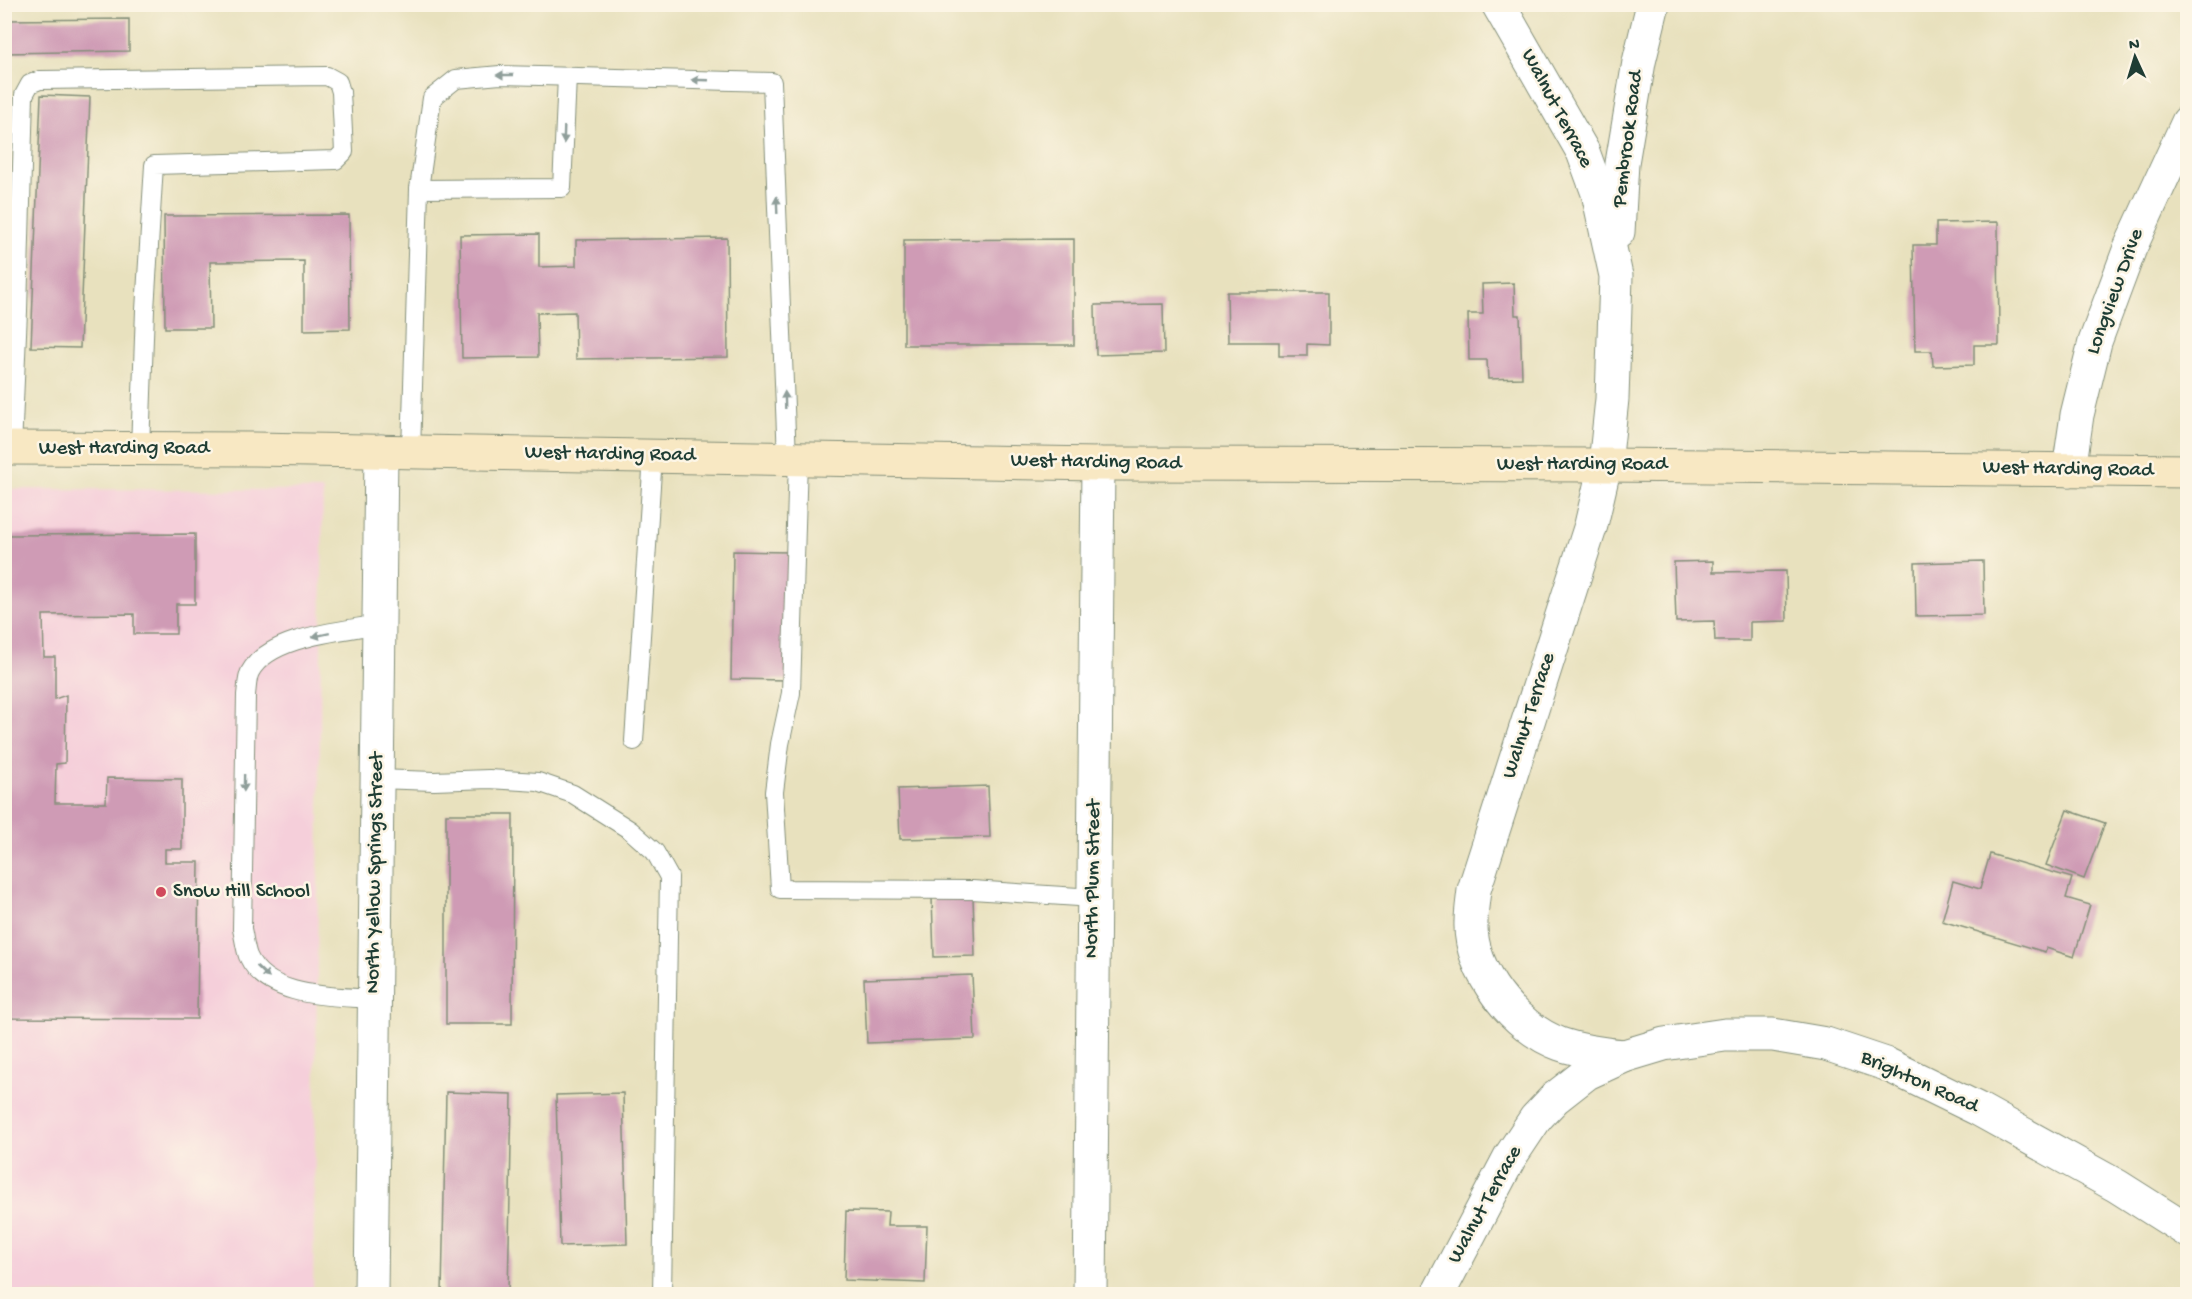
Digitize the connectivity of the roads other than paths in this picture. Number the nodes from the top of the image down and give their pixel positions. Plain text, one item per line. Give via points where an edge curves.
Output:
1 (1498, 4) edge
2 (1653, 4) edge
3 (567, 77) junction
4 (2187, 122) edge
5 (419, 189) junction
6 (1616, 276) junction
7 (8, 448) edge
8 (140, 449) junction
9 (396, 452) junction
10 (653, 456) junction
11 (793, 458) junction
12 (1098, 464) junction
13 (1605, 465) junction
14 (2069, 470) junction
15 (2187, 471) edge
16 (379, 624) junction
17 (634, 741) dead end
18 (377, 779) junction
19 (1094, 898) junction
20 (374, 999) junction
21 (1623, 1056) junction
22 (2187, 1231) edge
23 (371, 1294) edge
24 (662, 1294) edge
25 (1090, 1294) edge
26 (1438, 1294) edge

1 - 6 street, Walnut Terrace via 1583,152 1598,193
2 - 6 street, Pembrook Road via 1638,62 1622,164
3 -> 5 lane via 500,75 456,79 432,98
3 -> 5 lane via 562,189
11 -> 3 lane via 772,82
4 - 14 street, Longview Drive via 2130,248 2096,342 2077,415
5 - 9 lane
6 - 13 street, Walnut Terrace via 1612,399
7 - 8 street, West Harding Road
7 - 8 lane via 18,311 24,95 30,84 40,80 327,76 338,82 341,92 344,152 336,160 154,165
8 - 9 street, West Harding Road
9 - 10 street, West Harding Road
9 - 16 street, North Yellow Springs Street
10 - 11 street, West Harding Road
10 - 17 lane
11 - 12 street, West Harding Road
11 - 19 lane via 791,693 774,792 780,889 972,890
12 - 13 street, West Harding Road
12 - 19 street, North Plum Street
13 - 14 street, West Harding Road
13 - 21 street, Walnut Terrace via 1591,525 1474,890 1470,923 1476,954 1488,981 1510,1010 1561,1044
14 - 15 street, West Harding Road
16 - 18 street, North Yellow Springs Street
16 -> 20 lane via 289,643 264,655 250,672 246,695 242,929 248,956 261,973 279,986 305,993
18 - 20 street, North Yellow Springs Street
18 - 24 lane via 538,782 573,794 630,830 656,852 669,877
19 - 25 street, North Plum Street
20 - 23 street, North Yellow Springs Street
21 - 22 street, Brighton Road via 1664,1044 1725,1035 1773,1035 1826,1044 1886,1064 1978,1109 2117,1186
21 - 26 street, Walnut Terrace via 1587,1073 1536,1118 1510,1157

